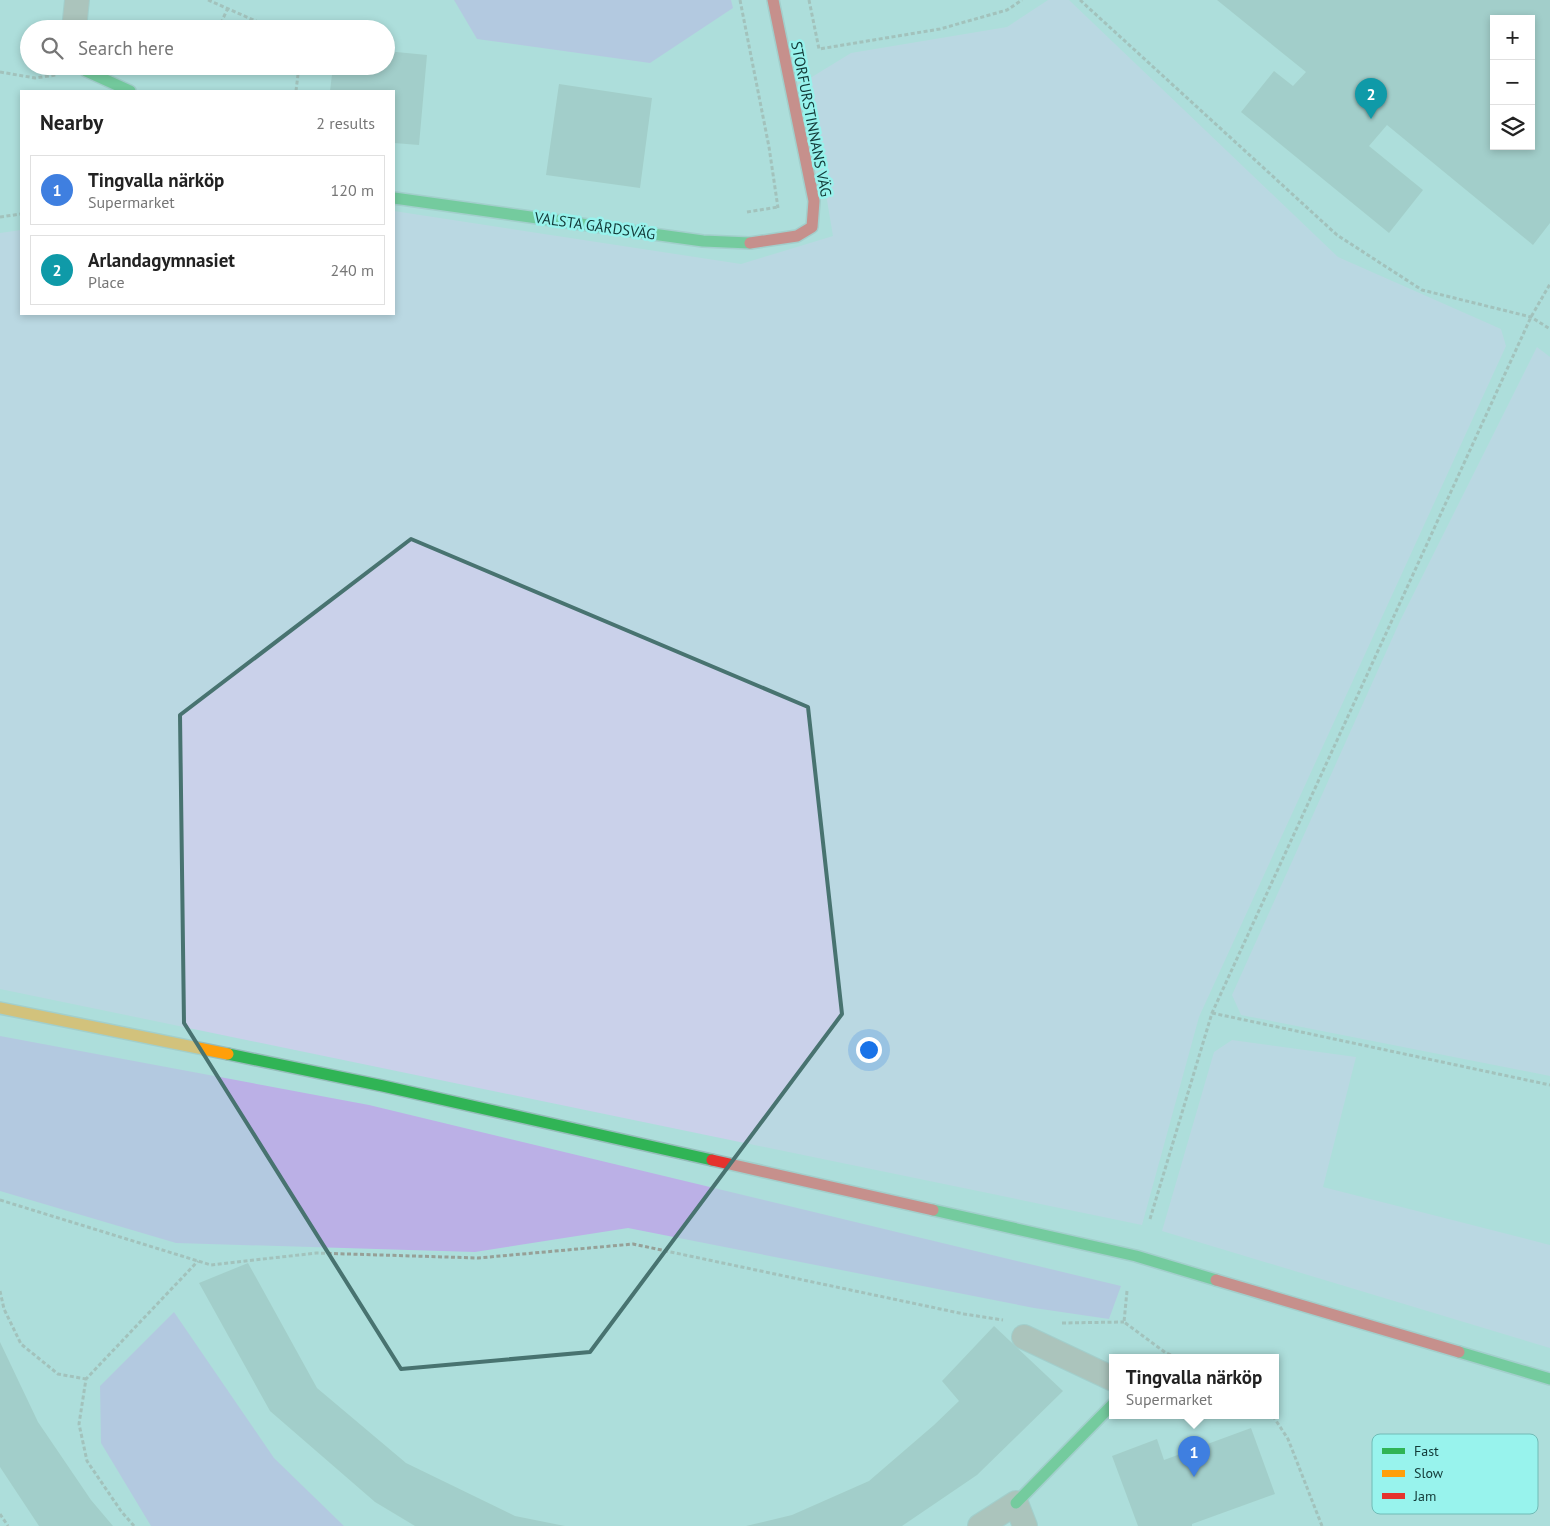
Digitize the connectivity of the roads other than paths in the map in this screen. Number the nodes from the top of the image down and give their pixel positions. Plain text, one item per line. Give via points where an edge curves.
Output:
1 (77, 0) edge
2 (772, 0) edge
3 (75, 20) edge
4 (95, 75) edge
5 (128, 90) edge
6 (395, 198) edge
7 (797, 236) joint
8 (0, 1008) edge
9 (1028, 1330) road end
10 (1109, 1377) edge
11 (1550, 1379) edge
12 (1109, 1408) edge
13 (1016, 1503) junction
14 (980, 1526) edge
15 (1025, 1526) edge

1 - 3 street
2 - 7 main road, STORFURSTINNANS VÄG via 814,201 812,227
4 - 5 main road
6 - 7 main road, VALSTA GÅRDSVÄG via 703,241 757,243
8 - 11 main road via 383,1086 1136,1256
9 - 10 street
12 - 13 main road
13 - 14 street
13 - 15 street

